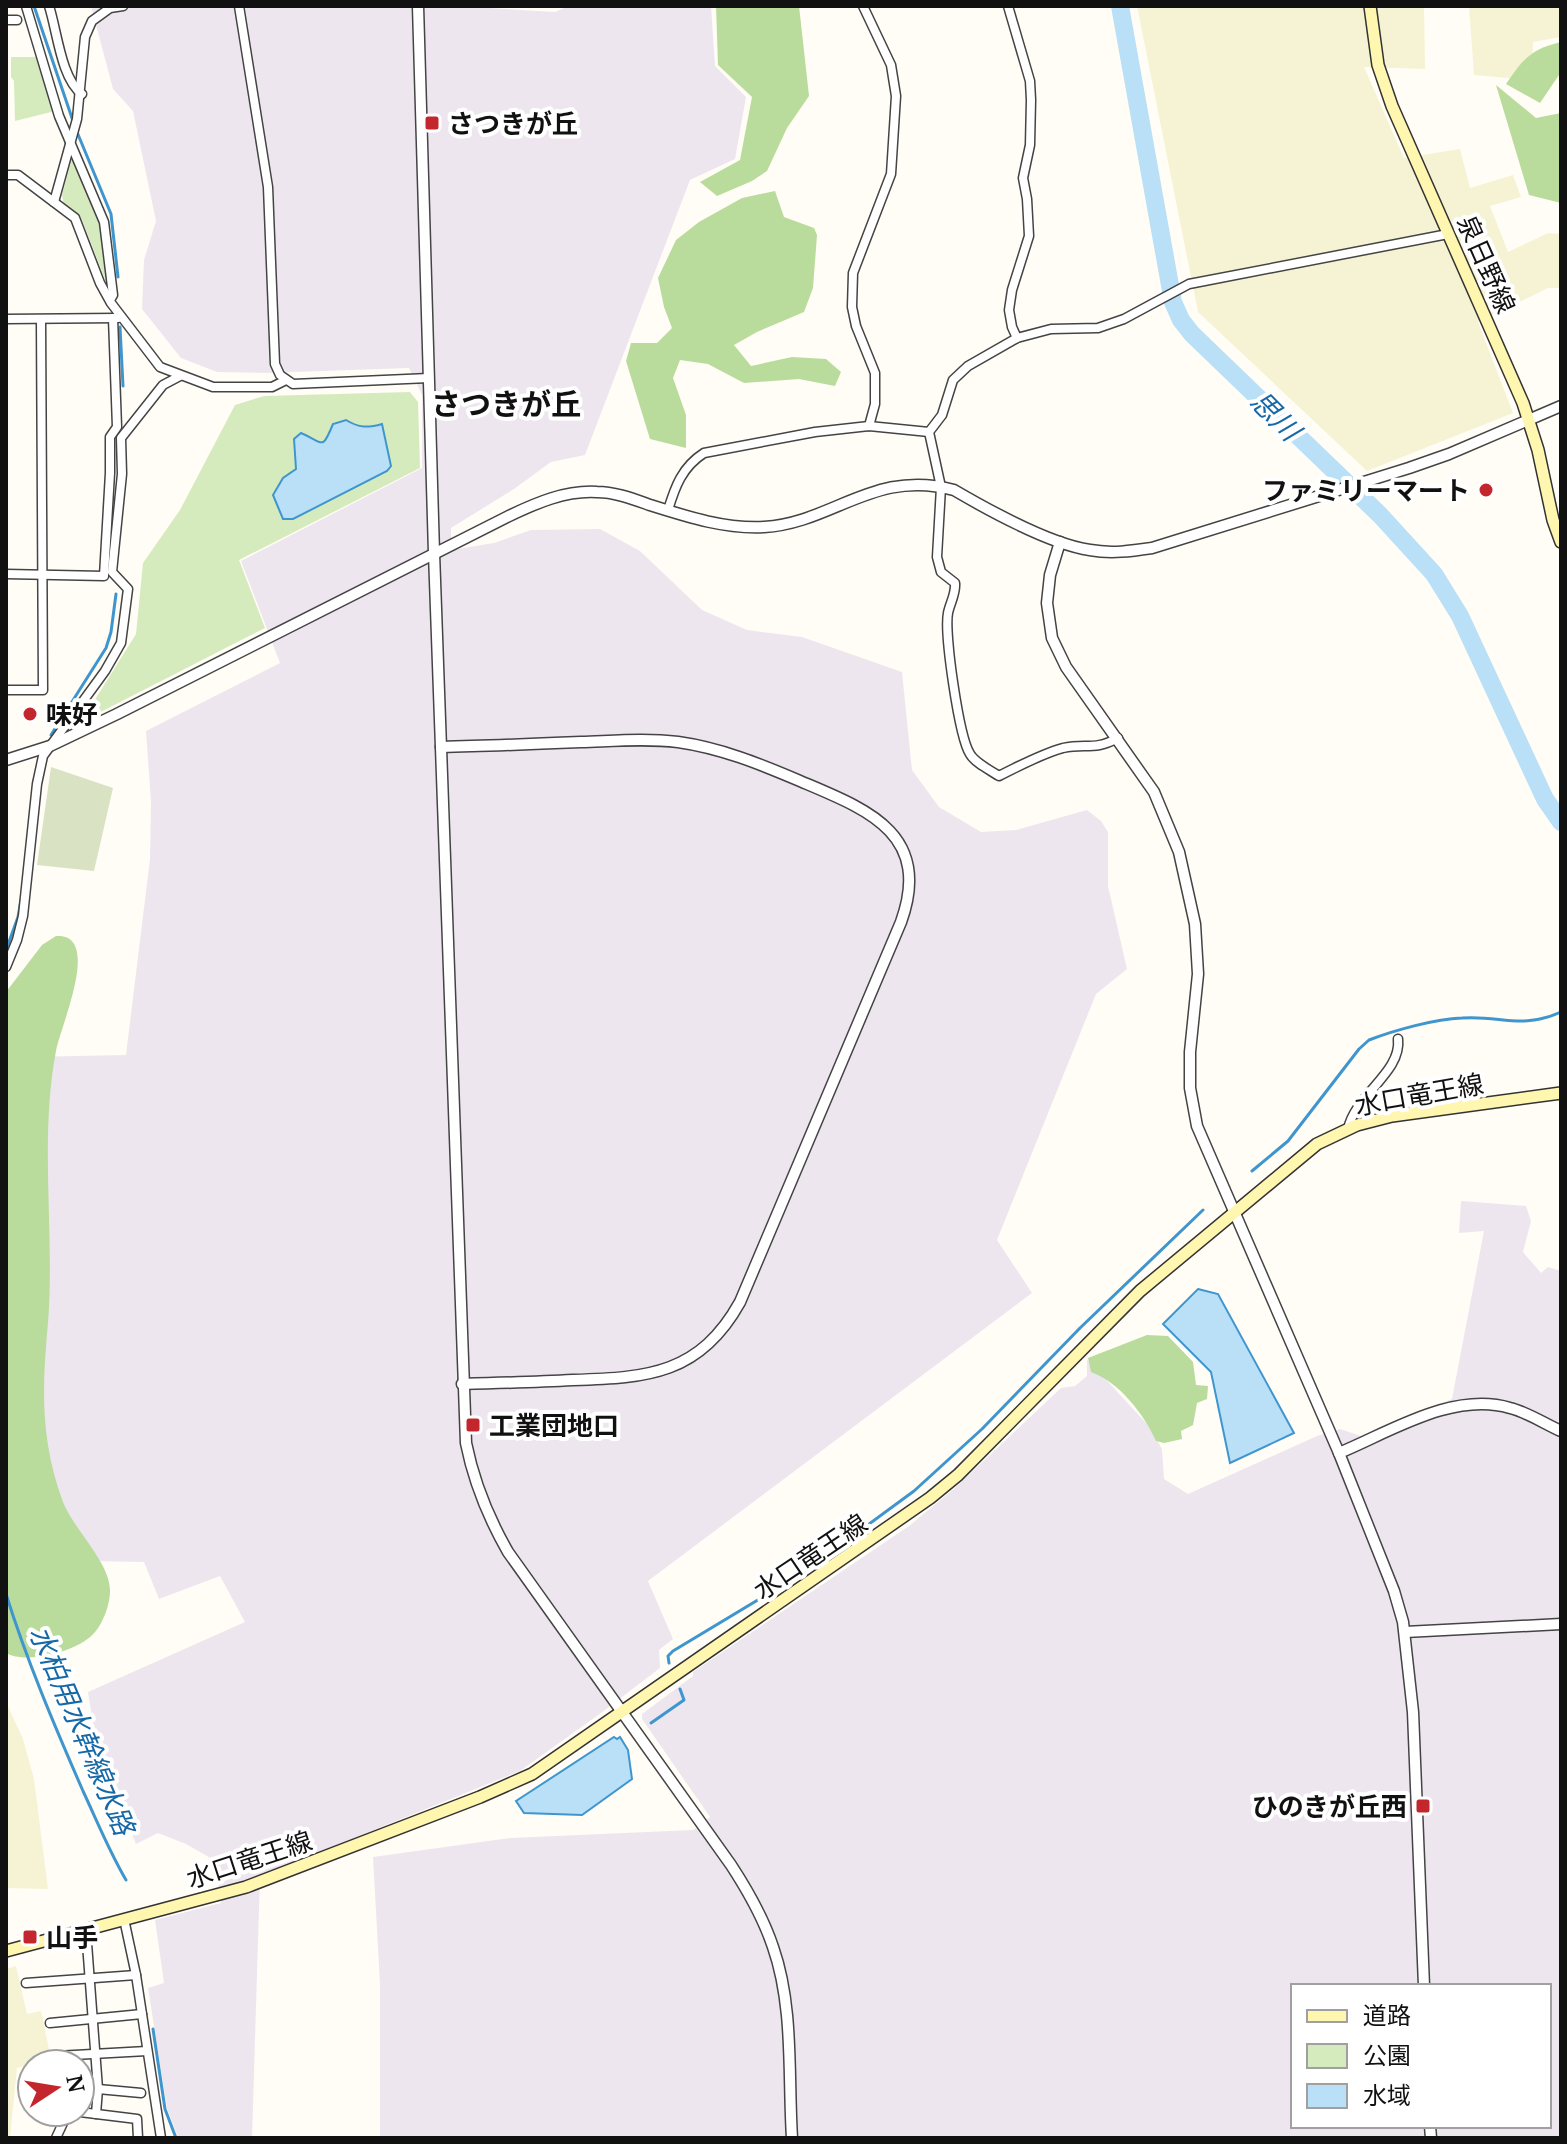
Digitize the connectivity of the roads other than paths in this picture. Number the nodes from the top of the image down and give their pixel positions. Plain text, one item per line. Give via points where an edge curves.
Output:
1 (26, 6) edge
2 (49, 6) edge
3 (123, 6) edge
4 (239, 6) edge
5 (418, 6) edge
6 (863, 6) edge
7 (1008, 6) edge
8 (1370, 6) edge
9 (6, 20) edge
10 (17, 20) dead end
11 (82, 94) junction
12 (72, 138) junction
13 (6, 175) edge
14 (54, 202) junction
15 (1448, 234) junction
16 (110, 300) junction
17 (118, 318) junction
18 (6, 319) edge
19 (41, 320) junction
20 (1017, 338) junction
21 (180, 376) junction
22 (429, 378) junction
23 (286, 380) junction
24 (1561, 406) edge
25 (1529, 420) junction
26 (869, 426) junction
27 (929, 432) junction
28 (110, 445) junction
29 (121, 445) junction
30 (941, 487) junction
31 (668, 510) junction
32 (1060, 542) junction
33 (1561, 542) edge
34 (434, 553) junction
35 (6, 574) edge
36 (43, 574) junction
37 (6, 690) edge
38 (1118, 738) junction
39 (50, 746) junction
40 (441, 747) junction
41 (6, 760) edge
42 (6, 967) edge
43 (1398, 1039) dead end
44 (1561, 1093) edge
45 (1348, 1129) junction
46 (1233, 1211) junction
47 (462, 1384) junction
48 (1561, 1431) edge
49 (1339, 1453) junction
50 (1561, 1624) edge
51 (1405, 1632) junction
52 (621, 1710) junction
53 (124, 1919) junction
54 (86, 1930) junction
55 (6, 1951) edge
56 (136, 1975) junction
57 (90, 1978) junction
58 (26, 1983) dead end
59 (1424, 1984) edge
60 (142, 2014) junction
61 (93, 2018) junction
62 (50, 2023) dead end
63 (95, 2048) edge
64 (147, 2051) junction
65 (96, 2054) edge
66 (96, 2066) edge
67 (98, 2089) junction
68 (141, 2093) dead end
69 (96, 2114) joint
70 (138, 2138) edge
71 (161, 2138) edge
72 (792, 2138) edge

1 - 12 street via 59,116
2 - 11 street via 65,68 73,88
3 - 11 street via 92,21 85,37
4 - 23 street via 268,187 275,364
5 - 22 street
6 - 26 street via 891,65 896,96 894,162 853,273 856,326 875,373
7 - 20 street via 1031,100 1023,178 1029,236 1009,310
8 - 15 main road, 泉日野線 via 1382,79
9 - 10 street
11 - 12 street
12 - 14 street
12 - 16 street via 104,222
13 - 14 street via 18,175
14 - 16 street via 75,218
15 - 20 street via 1181,287 1098,328 1051,329
15 - 25 main road, 泉日野線
16 - 17 street
17 - 19 street
17 - 21 street via 160,367
17 - 28 street via 117,427
18 - 19 street
19 - 36 street
20 - 27 street via 953,380 942,415
21 - 23 street via 225,388 272,387
21 - 29 street via 163,385 121,438
22 - 23 street via 303,384
22 - 34 street
24 - 25 street
25 - 32 street via 1449,454 1152,548 1104,552
25 - 33 main road, 泉日野線
26 - 27 street
26 - 31 street via 704,453 691,461
27 - 30 street
28 - 29 street
28 - 36 street via 104,576
29 - 39 street via 112,572 128,589 121,643
30 - 31 street via 887,488 768,527 704,521
30 - 32 street
30 - 38 street via 937,557 941,572 956,589 947,615 949,641 960,729 970,756 999,776 1066,747 1103,746
31 - 34 street via 621,495 582,492 534,504
32 - 38 street via 1047,603 1052,638 1066,667
34 - 39 street
34 - 40 street
35 - 36 street
36 - 37 street via 43,690
38 - 46 street via 1154,792 1179,852 1195,924 1198,974 1190,1088 1197,1126
39 - 41 street
39 - 42 street via 37,784 23,916
40 - 47 street
40 - 47 street via 647,740 736,755 868,811 900,845 909,877 901,922 740,1302 710,1344 678,1365 645,1376
43 - 45 street via 1392,1064 1358,1104
44 - 45 main road, 水口竜王線 via 1392,1116
45 - 46 main road, 水口竜王線 via 1317,1144
46 - 49 street
46 - 52 main road, 水口竜王線 via 1140,1291 930,1498
47 - 52 street via 471,1470 494,1527
48 - 49 street via 1510,1408 1464,1405
49 - 51 street
50 - 51 street
51 - 59 street
52 - 53 main road, 水口竜王線 via 532,1774 480,1797 246,1887
52 - 72 street via 763,1919 784,1996
53 - 54 main road, 水口竜王線
53 - 56 street
54 - 55 main road, 水口竜王線
54 - 57 street
56 - 57 street
56 - 60 street
57 - 58 street
57 - 61 street
60 - 61 street
60 - 64 street
61 - 62 street
61 - 63 street
64 - 65 street
64 - 71 street
66 - 67 street
67 - 68 street
67 - 69 street
69 - 70 street via 137,2119

